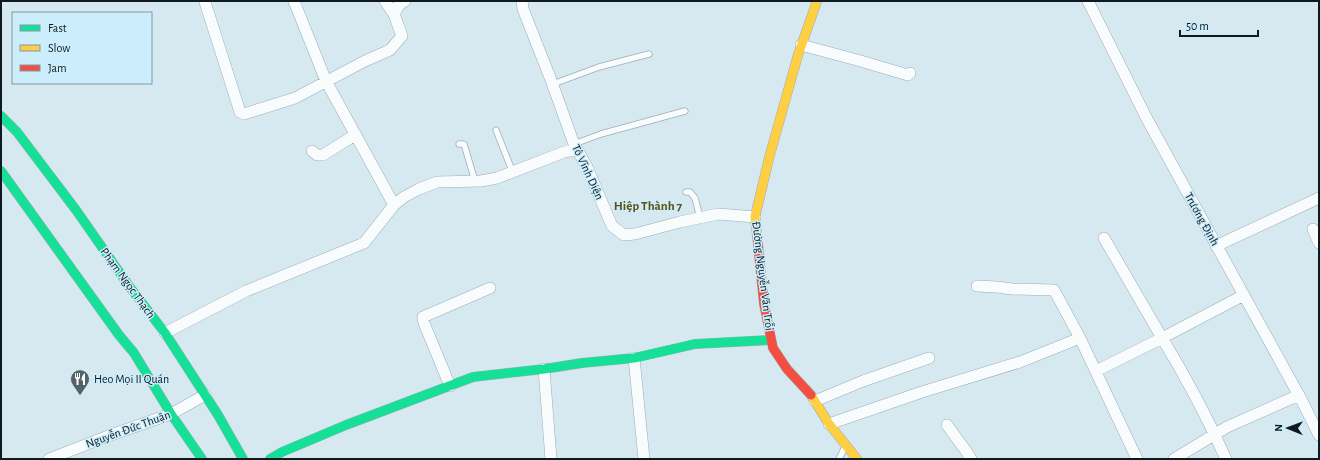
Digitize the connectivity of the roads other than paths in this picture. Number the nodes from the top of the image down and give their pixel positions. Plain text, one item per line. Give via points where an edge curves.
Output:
1 (294, 1) edge
2 (385, 1) edge
3 (405, 1) edge
4 (522, 1) edge
5 (817, 1) edge
6 (1088, 1) edge
7 (205, 2) edge
8 (394, 14) junction
9 (801, 45) junction
10 (649, 54) dead end
11 (910, 73) dead end
12 (326, 81) junction
13 (553, 84) junction
14 (685, 111) dead end
15 (1, 116) edge
16 (496, 130) dead end
17 (355, 135) junction
18 (459, 144) dead end
19 (575, 147) junction
20 (312, 150) dead end
21 (1, 171) edge
22 (513, 173) junction
23 (475, 182) junction
24 (686, 192) dead end
25 (1319, 198) edge
26 (394, 205) junction
27 (755, 217) junction
28 (700, 218) junction
29 (1312, 229) dead end
30 (1104, 238) dead end
31 (1319, 243) edge
32 (1216, 246) junction
33 (977, 286) dead end
34 (490, 288) dead end
35 (1244, 295) junction
36 (165, 333) junction
37 (1080, 338) junction
38 (1162, 338) junction
39 (771, 340) junction
40 (634, 358) junction
41 (929, 358) dead end
42 (544, 369) junction
43 (1096, 371) junction
44 (450, 386) junction
45 (205, 395) junction
46 (1299, 395) junction
47 (815, 401) junction
48 (171, 414) junction
49 (1316, 421) edge
50 (829, 424) junction
51 (947, 425) dead end
52 (1215, 434) junction
53 (1319, 435) edge
54 (846, 445) junction
55 (49, 459) edge
56 (202, 459) edge
57 (243, 459) edge
58 (270, 459) edge
59 (551, 459) edge
60 (644, 459) edge
61 (839, 459) edge
62 (857, 459) edge
63 (970, 459) edge
64 (1137, 459) edge
65 (1174, 459) edge
66 (1226, 459) edge

1 - 12 street
2 - 8 street
3 - 8 street
4 - 13 street, Tô Vĩnh Diện
5 - 9 street, Đường Nguyễn Văn Trỗi
6 - 32 street, Trương Định via 1147,119
7 - 12 street via 242,114 295,98
8 - 12 street via 402,36 390,50
9 - 11 street via 908,76
9 - 27 street, Đường Nguyễn Văn Trỗi
10 - 13 lane via 600,67
12 - 17 street
13 - 19 street, Tô Vĩnh Diện
14 - 19 lane via 601,134
15 - 36 street, Phạm Ngọc Thạch via 17,132 76,210
16 - 22 lane
17 - 20 street via 323,156
17 - 26 street
18 - 23 lane via 464,144
19 - 22 street
19 - 28 street, Tô Vĩnh Diện via 587,167 612,226 624,235
21 - 48 street via 134,353
22 - 23 street
23 - 26 street via 438,182 419,189
24 - 28 lane via 690,192 695,198
25 - 32 street
26 - 36 street via 364,243 246,291
27 - 28 street, Tô Vĩnh Diện via 718,214
27 - 39 street, Đường Nguyễn Văn Trỗi via 764,304
29 - 31 street
30 - 38 street
32 - 35 street, Trương Định
33 - 37 street via 1012,290 1054,290
34 - 44 street via 423,317
35 - 38 street
35 - 46 street, Trương Định
36 - 45 street, Phạm Ngọc Thạch
37 - 43 street
37 - 50 street via 1020,362
38 - 43 street
38 - 52 street
39 - 40 street via 695,344
39 - 47 street, Đường Nguyễn Văn Trỗi via 773,348 787,369
40 - 42 street
40 - 60 street
41 - 47 street
42 - 44 street via 473,377
42 - 59 street
43 - 64 street
44 - 58 street via 346,425
45 - 48 street, Nguyễn Đức Thuận
45 - 57 street, Phạm Ngọc Thạch
46 - 49 street, Trương Định
46 - 52 street
47 - 50 street, Đường Nguyễn Văn Trỗi
48 - 55 street, Nguyễn Đức Thuận
48 - 56 street
49 - 53 street, Trương Định
50 - 54 street, Đường Nguyễn Văn Trỗi
51 - 63 street
52 - 65 street
52 - 66 street
54 - 61 lane
54 - 62 street, Đường Nguyễn Văn Trỗi

